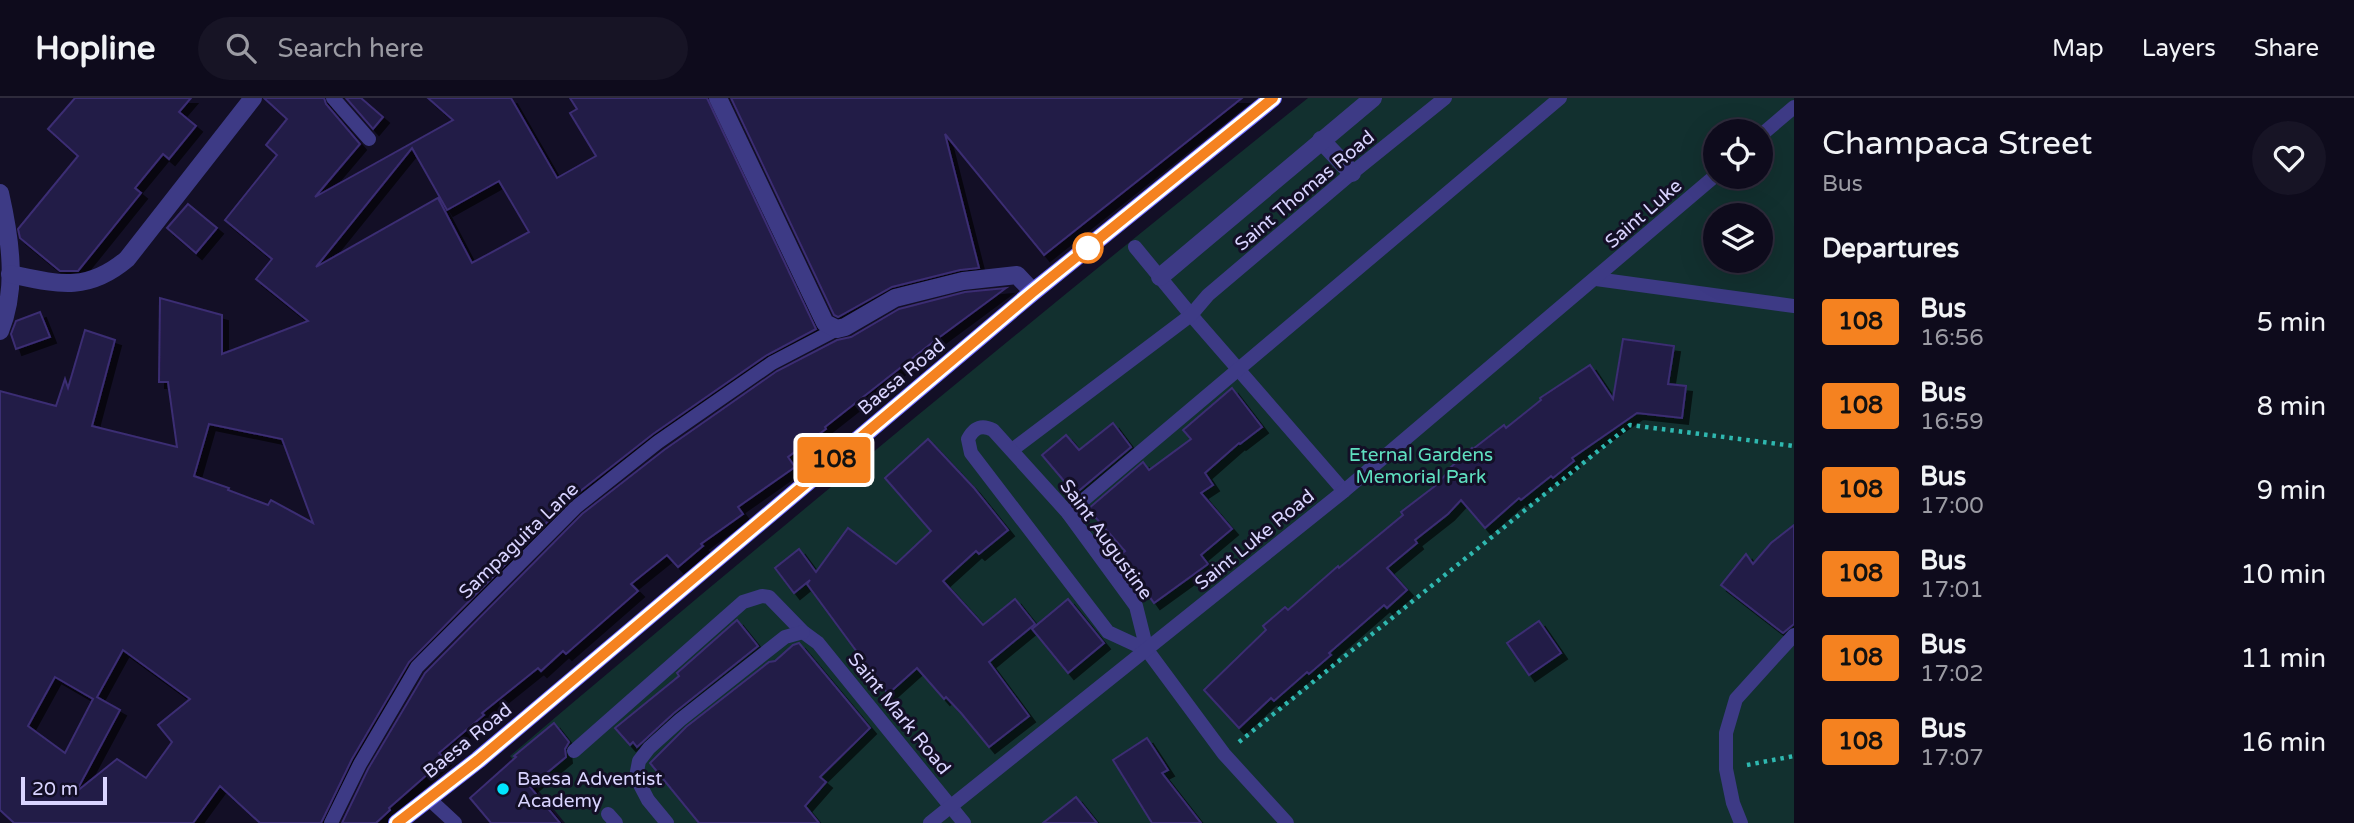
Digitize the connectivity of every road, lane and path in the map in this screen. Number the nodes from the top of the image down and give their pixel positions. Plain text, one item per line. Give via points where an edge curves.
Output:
1 (253, 98) edge
2 (333, 98) edge
3 (718, 98) edge
4 (1273, 98) edge
5 (1373, 98) edge
6 (1445, 98) edge
7 (1560, 98) edge
8 (1794, 107) edge
9 (1773, 125) edge
10 (369, 139) dead end
11 (1321, 140) junction
12 (1352, 173) junction
13 (1703, 186) edge
14 (0, 193) edge
15 (1135, 247) dead end
16 (10, 274) junction
17 (1160, 277) junction
18 (1596, 279) junction
19 (1033, 292) junction
20 (1794, 306) edge
21 (1191, 315) junction
22 (837, 329) junction
23 (0, 331) edge
24 (1239, 369) junction
25 (1794, 446) edge
26 (1012, 450) junction
27 (1344, 491) junction
28 (1068, 513) junction
29 (803, 632) junction
30 (1794, 635) edge
31 (1147, 650) junction
32 (574, 751) dead end
33 (1224, 754) junction
34 (1794, 756) edge
35 (1726, 769) junction
36 (428, 798) junction
37 (951, 807) junction
38 (331, 823) edge
39 (397, 823) edge
40 (454, 823) edge
41 (667, 823) edge
42 (930, 823) edge
43 (964, 823) edge
44 (1287, 823) edge
45 (1741, 823) edge

1 - 16 street via 127,259 111,273 85,283 60,284
2 - 10 lane
3 - 22 street via 825,323
4 - 19 main road, Baesa Road
5 - 11 street
6 - 12 lane, Saint Thomas Road
7 - 24 lane
8 - 9 lane
11 - 12 street
11 - 17 street
12 - 21 lane, Saint Thomas Road
13 - 18 lane, Saint Luke
14 - 16 street
15 - 17 lane
16 - 23 street
17 - 21 lane
18 - 20 lane
18 - 27 lane, Saint Luke Road
19 - 22 street via 1017,275 963,281 895,298
19 - 36 main road, Baesa Road
21 - 24 lane
21 - 26 lane, Saint Thomas Road
22 - 38 lane, Sampaguita Lane via 772,363 658,442 576,507 417,667
24 - 27 lane
24 - 28 lane
25 - 33 path via 1630,425
26 - 28 lane, Saint Augustine
26 - 31 lane, Saint Augustine via 985,426 968,439 971,453 1108,632
27 - 31 lane, Saint Luke Road
28 - 31 lane, Saint Augustine via 1136,606
29 - 32 lane, Saint Mark Road via 769,597 743,603
29 - 37 lane, Saint Mark Road via 818,643
29 - 41 lane via 774,645 680,720 639,761 636,777
30 - 35 lane via 1736,699 1727,733
31 - 33 lane
31 - 37 lane, Saint Luke Road
33 - 44 lane
34 - 35 path
35 - 45 lane
36 - 39 main road, Baesa Road
36 - 40 lane
37 - 42 lane, Saint Luke Road
37 - 43 lane, Saint Mark Road

